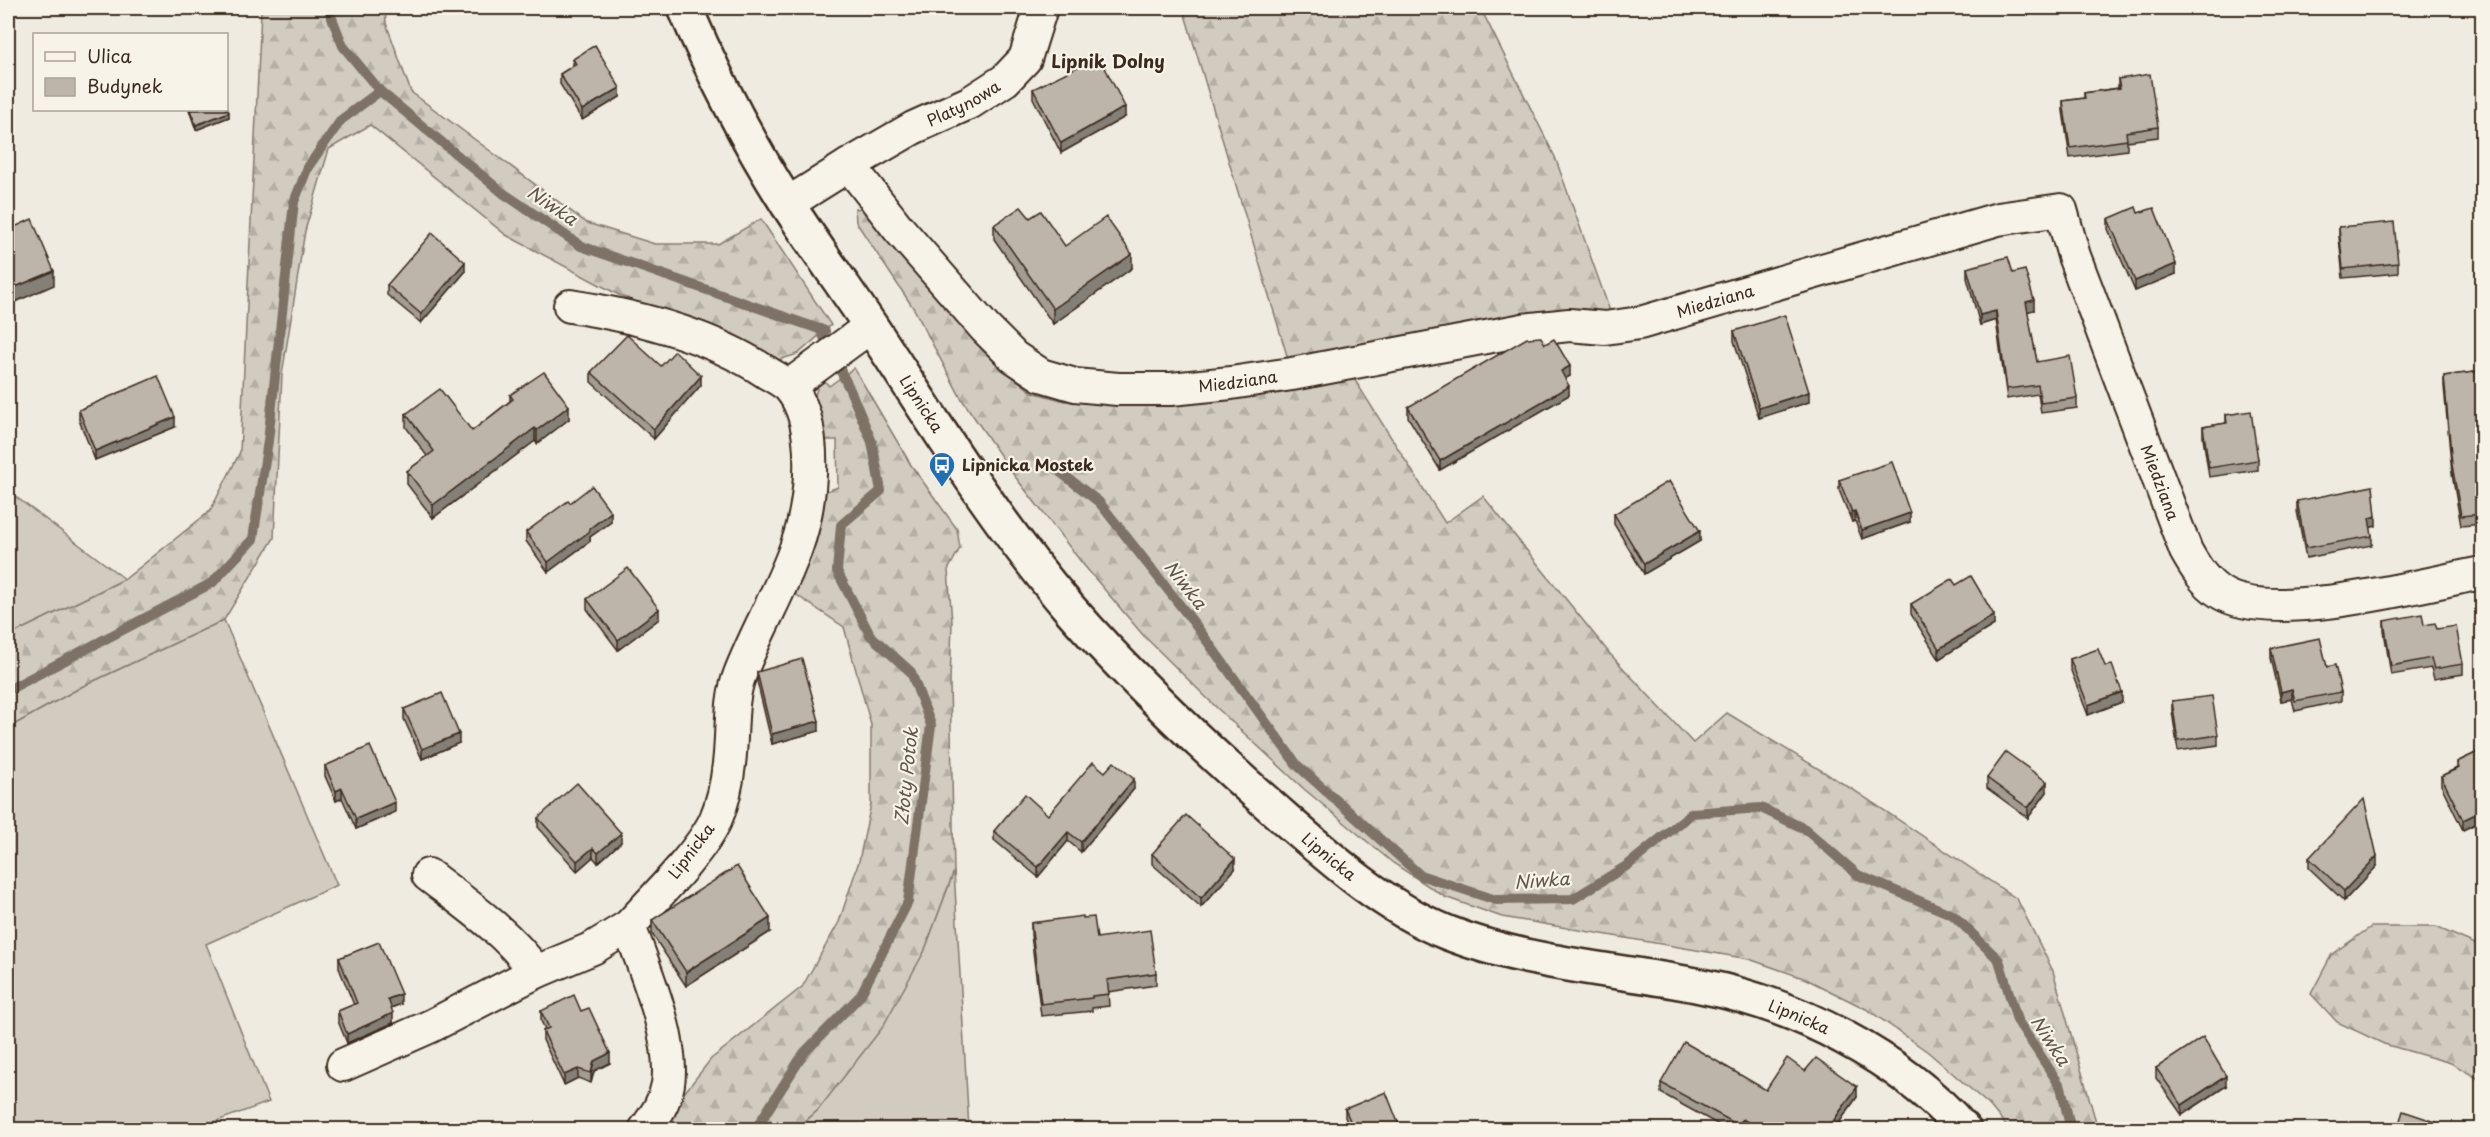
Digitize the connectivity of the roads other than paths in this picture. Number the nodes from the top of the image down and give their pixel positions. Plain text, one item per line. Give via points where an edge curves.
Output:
1 (685, 8) edge
2 (1041, 8) edge
3 (849, 165) junction
4 (787, 204) junction
5 (570, 306) dead end
6 (871, 326) junction
7 (797, 380) junction
8 (2482, 573) edge
9 (428, 875) dead end
10 (629, 926) junction
11 (536, 972) junction
12 (343, 1065) dead end
13 (645, 1130) edge
14 (1964, 1130) edge

1 - 4 street, Lipnicka via 708,63
2 - 3 street, Platynowa via 1025,59 1005,80 971,102 913,128
3 - 4 street
3 - 8 street, Miedziana via 898,228 1014,357 1053,379 1118,389 1231,383 1523,330 1640,323 1998,219 2061,210 2074,256 2186,550 2199,574 2221,593 2272,606 2327,602
4 - 6 street, Lipnicka
5 - 7 street via 706,340
6 - 7 street
6 - 14 street, Lipnicka via 1011,533 1067,605 1186,731 1345,869 1398,907 1443,931 1487,947 1539,960 1701,985 1771,1005 1835,1034 1889,1065 1935,1100
7 - 10 street, Lipnicka via 797,401 808,437 811,484 798,544 739,676 724,795 715,821 701,842
9 - 11 street via 497,928
10 - 11 street, Lipnicka via 593,948
10 - 13 street via 658,1011 668,1064 665,1097
11 - 12 street, Lipnicka via 431,1026

